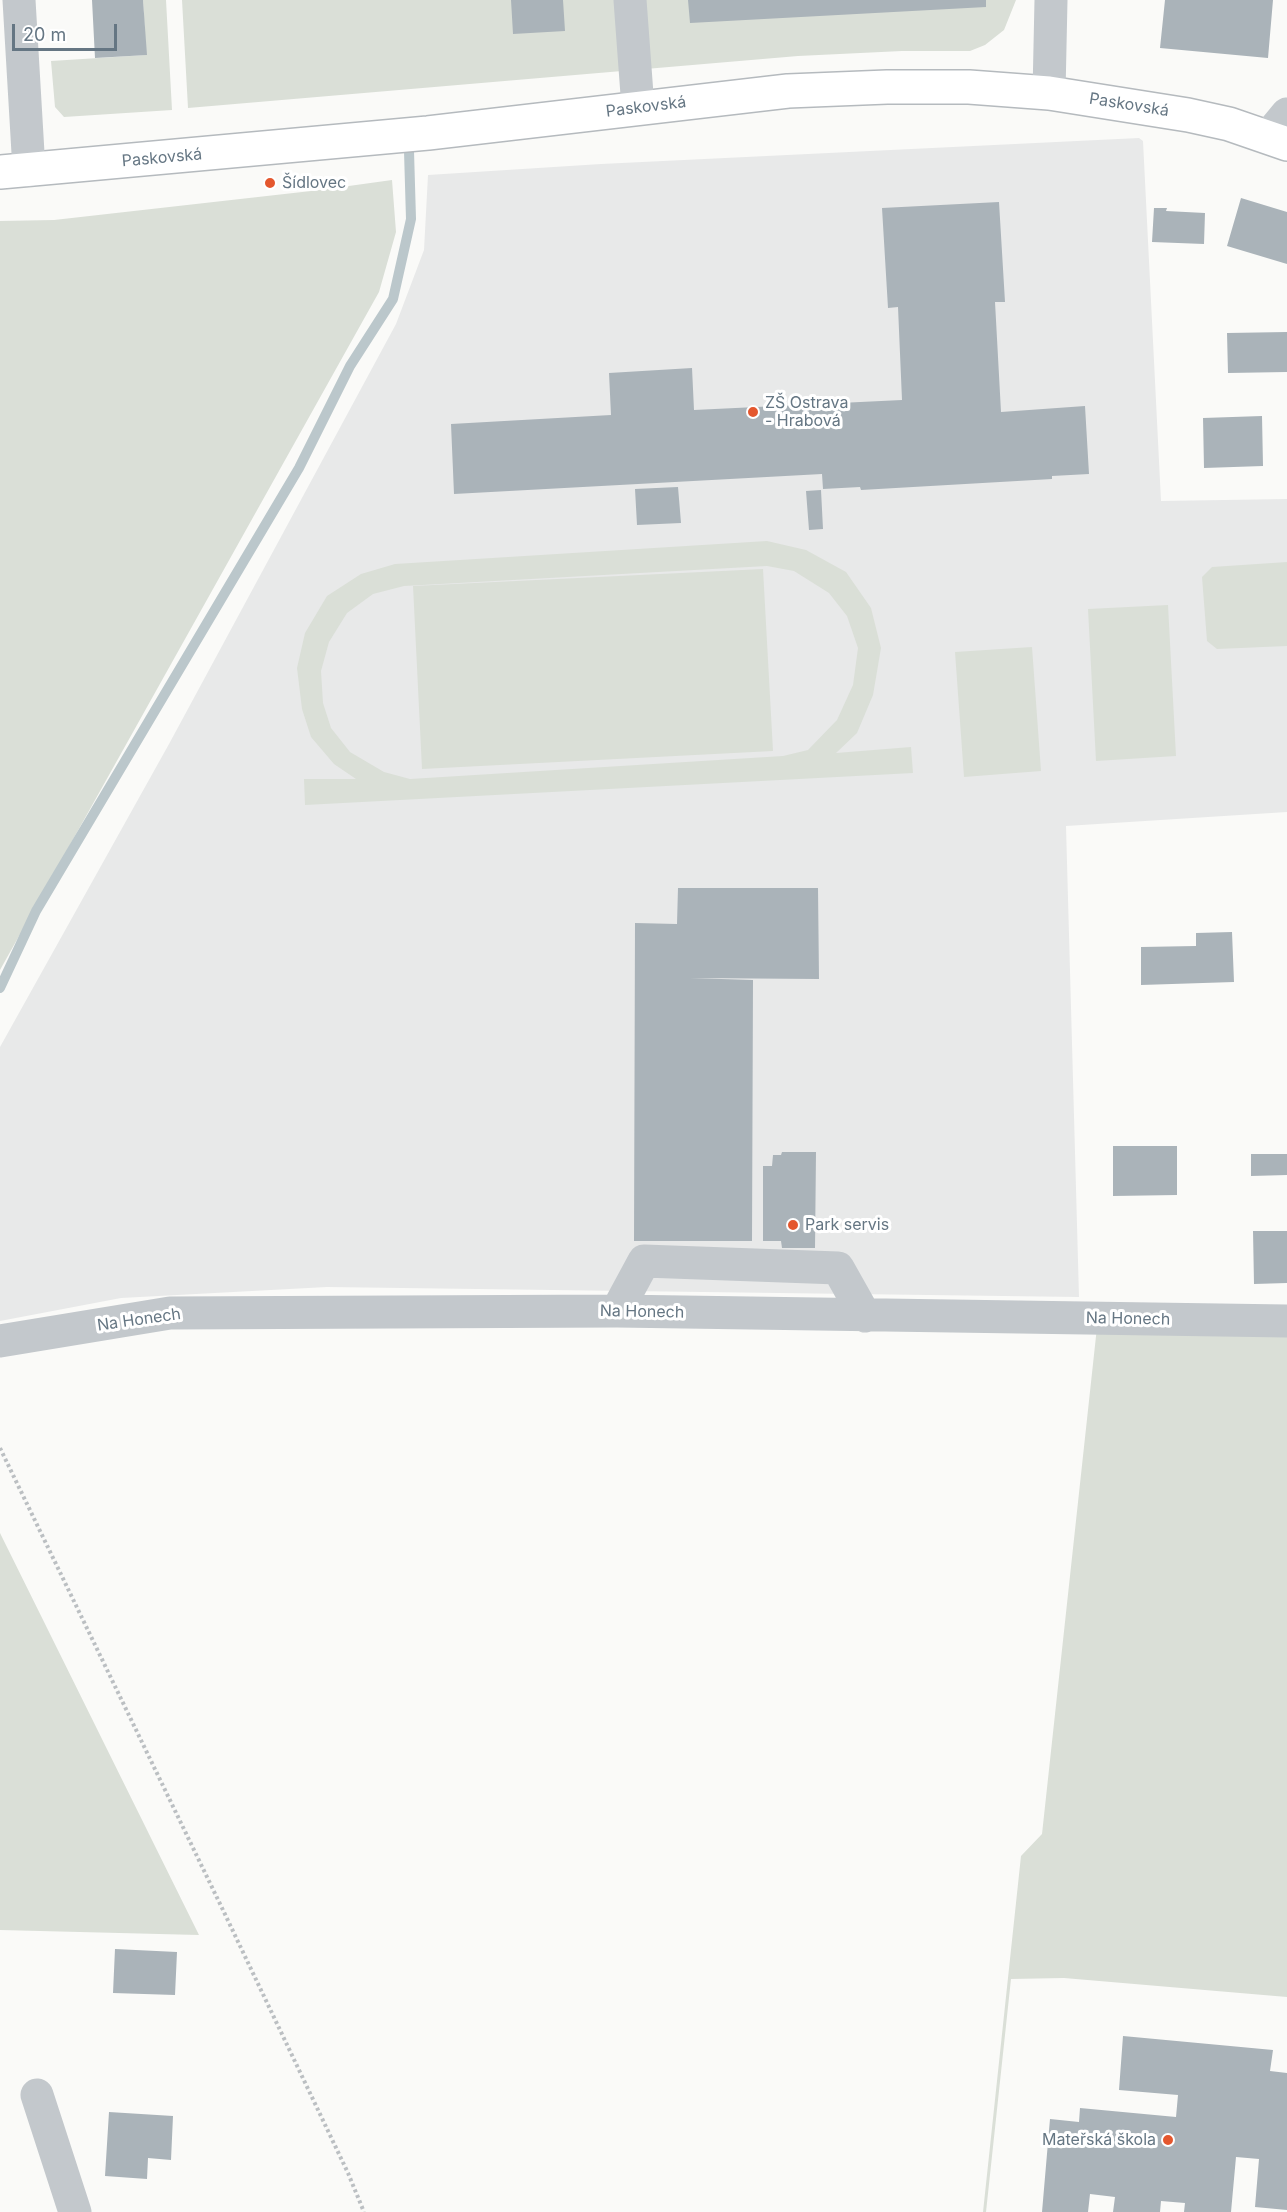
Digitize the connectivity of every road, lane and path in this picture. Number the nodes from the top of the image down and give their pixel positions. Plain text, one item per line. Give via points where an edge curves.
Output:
1 (19, 0) edge
2 (630, 0) edge
3 (1052, 0) edge
4 (1049, 93) junction
5 (638, 108) junction
6 (1281, 132) edge
7 (15, 171) edge
8 (617, 1311) junction
9 (865, 1316) junction
10 (1287, 1321) edge
11 (0, 1341) edge
12 (0, 1448) edge
13 (37, 2095) dead end
14 (75, 2212) edge
15 (364, 2212) edge

1 - 7 street
2 - 5 street
3 - 4 street
4 - 5 main road, Paskovská via 969,87 838,88
4 - 6 main road, Paskovská
5 - 7 main road, Paskovská via 428,133
8 - 9 street, Na Honech
8 - 9 street via 644,1261 837,1268
8 - 11 street, Na Honech via 170,1313
9 - 10 street, Na Honech
12 - 15 path
13 - 14 street

